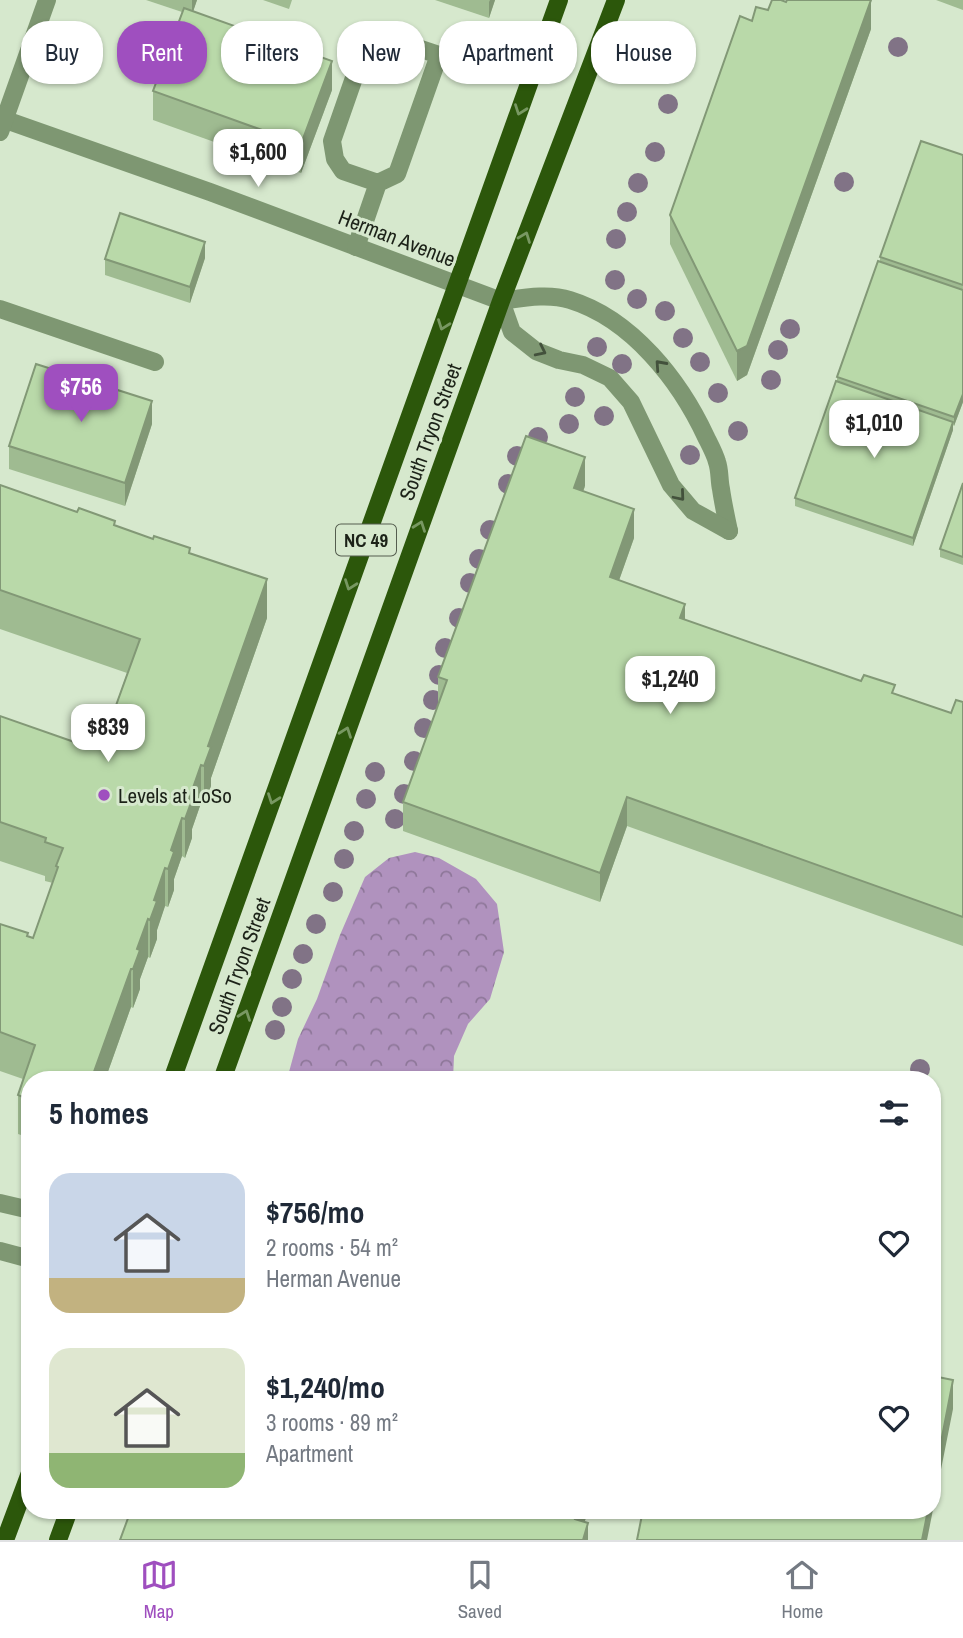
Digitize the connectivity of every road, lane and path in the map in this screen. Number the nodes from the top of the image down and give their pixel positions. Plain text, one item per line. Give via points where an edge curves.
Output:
1 (47, 0) edge
2 (559, 0) edge
3 (616, 0) edge
4 (2, 123) edge
5 (378, 183) junction
6 (356, 247) junction
7 (458, 285) junction
8 (501, 301) junction
9 (0, 309) edge
10 (155, 362) dead end
11 (175, 1071) edge
12 (225, 1071) edge
13 (0, 1203) edge
14 (21, 1208) edge
15 (0, 1251) edge
16 (21, 1257) edge
17 (21, 1498) edge
18 (66, 1519) edge
19 (5, 1540) edge
20 (58, 1540) edge

1 - 4 street
2 -> 7 main road, South Tryon Street / NC 49
8 -> 3 main road, South Tryon Street / NC 49
4 - 6 street, Herman Avenue via 210,192
5 - 5 street via 397,174 439,55 370,32 332,141 343,171
5 - 6 street
6 - 7 street, Herman Avenue
7 - 8 street, Herman Avenue
7 -> 11 main road, South Tryon Street / NC 49
8 -> 8 street via 512,332 536,351 610,378 631,402 671,485 693,511 729,531 717,461 698,421 664,368 638,341 601,313 569,299 538,296
12 -> 8 main road, South Tryon Street / NC 49
9 - 10 street
13 - 14 street
15 - 16 street
17 - 19 main road
18 - 20 main road

